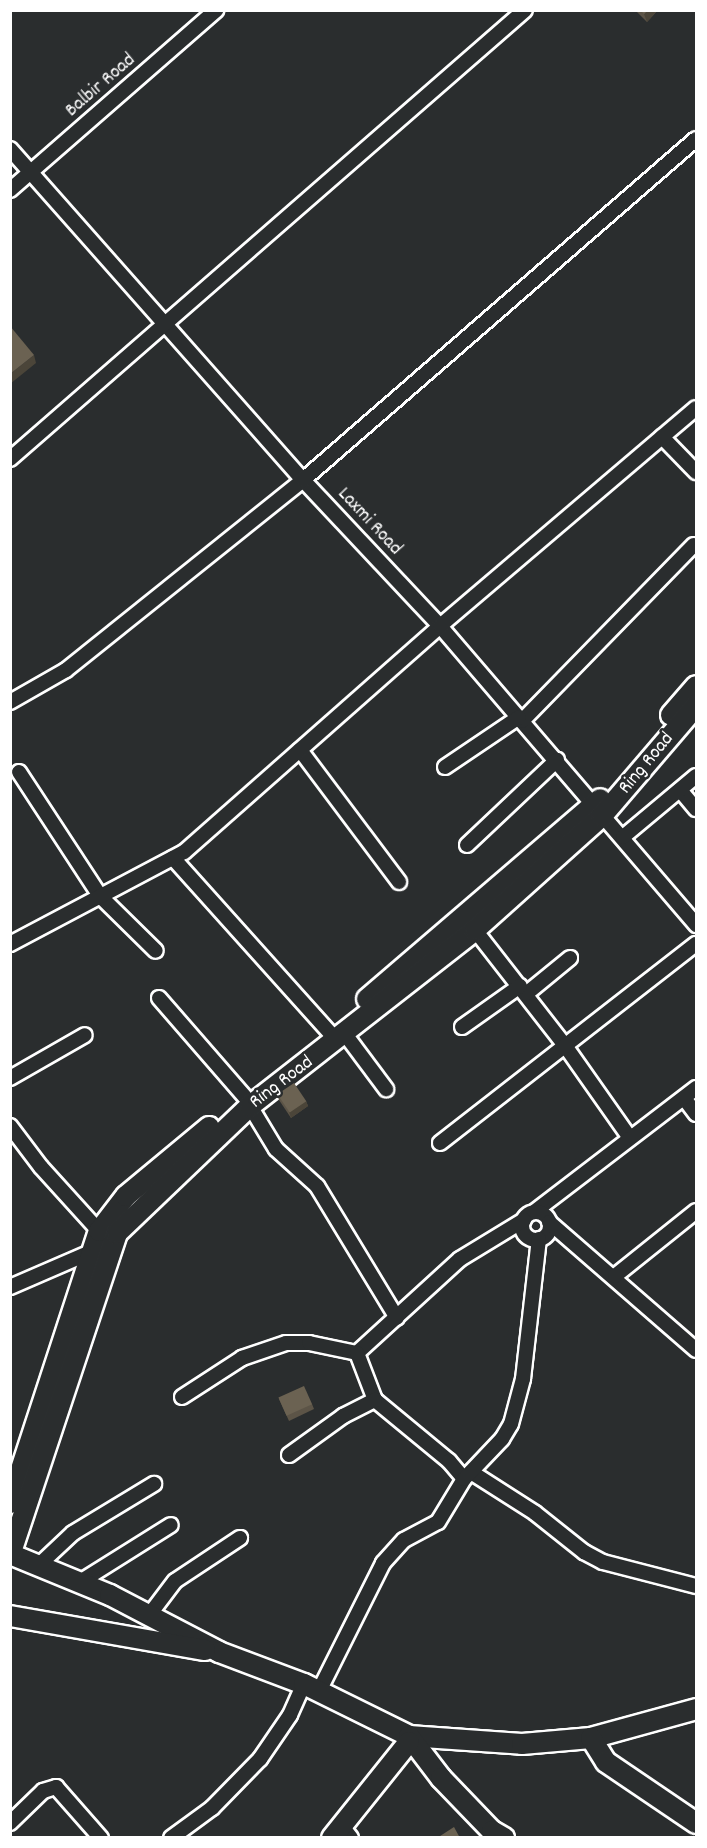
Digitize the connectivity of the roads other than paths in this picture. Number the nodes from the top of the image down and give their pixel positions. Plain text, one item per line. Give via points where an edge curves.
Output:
1 (216, 10) edge
2 (525, 10) edge
3 (696, 139) edge
4 (10, 149) edge
5 (32, 171) junction
6 (10, 190) edge
7 (166, 326) junction
8 (696, 408) edge
9 (662, 437) junction
10 (10, 459) edge
11 (696, 472) edge
12 (303, 480) junction
13 (694, 545) dead end
14 (440, 626) junction
15 (696, 686) edge
16 (10, 702) edge
17 (696, 706) edge
18 (521, 719) junction
19 (300, 750) junction
20 (557, 760) junction
21 (445, 767) dead end
22 (19, 772) dead end
23 (696, 776) edge
24 (680, 790) junction
25 (696, 809) edge
26 (598, 811) junction
27 (623, 837) junction
28 (467, 845) dead end
29 (173, 858) junction
30 (399, 882) dead end
31 (100, 896) junction
32 (696, 925) edge
33 (475, 930) junction
34 (10, 944) edge
35 (696, 944) edge
36 (156, 951) dead end
37 (570, 958) dead end
38 (523, 990) junction
39 (159, 998) dead end
40 (462, 1027) dead end
41 (337, 1033) junction
42 (85, 1035) dead end
43 (566, 1047) junction
44 (10, 1078) edge
45 (696, 1088) edge
46 (386, 1089) dead end
47 (684, 1098) junction
48 (248, 1102) junction
49 (696, 1114) edge
50 (10, 1126) edge
51 (630, 1138) junction
52 (440, 1143) dead end
53 (696, 1211) edge
54 (529, 1216) junction
55 (549, 1222) junction
56 (99, 1231) junction
57 (539, 1239) junction
58 (93, 1251) junction
59 (615, 1275) junction
60 (10, 1287) edge
61 (397, 1318) junction
62 (696, 1350) edge
63 (357, 1353) junction
64 (182, 1397) dead end
65 (375, 1400) junction
66 (289, 1455) dead end
67 (467, 1475) junction
68 (154, 1484) dead end
69 (10, 1503) edge
70 (171, 1525) dead end
71 (240, 1539) dead end
72 (11, 1555) edge
73 (40, 1564) junction
74 (80, 1582) junction
75 (696, 1586) edge
76 (150, 1614) junction
77 (10, 1616) edge
78 (219, 1652) junction
79 (312, 1688) junction
80 (696, 1709) edge
81 (591, 1738) junction
82 (409, 1739) junction
83 (10, 1822) edge
84 (696, 1823) edge
85 (341, 1833) edge
86 (496, 1835) edge
87 (101, 1838) edge
88 (171, 1838) edge

1 - 5 street, Balbir Road
2 - 7 street
3 - 12 street
4 - 5 street, Laxmi Road
5 - 6 street, Balbir Road
5 - 7 street, Laxmi Road
7 - 10 street
7 - 12 street, Laxmi Road
8 - 9 street
9 - 11 street
9 - 14 street
12 - 14 street, Laxmi Road
12 - 16 street via 66,670
13 - 18 street
14 - 18 street, Laxmi Road
14 - 19 street
15 - 26 street, Ring Road
17 - 26 street, Ring Road
18 - 20 street, Laxmi Road
18 - 21 street
19 - 29 street
19 - 30 street
20 - 26 street, Laxmi Road
20 - 28 street
22 - 31 street
23 - 24 street
24 - 25 street
24 - 27 street
26 - 27 street, Laxmi Road
26 - 33 street, Ring Road
26 - 41 street, Ring Road
27 - 32 street, Laxmi Road
29 - 31 street
29 - 41 street
31 - 34 street
31 - 36 street
33 - 38 street
33 - 41 street, Ring Road
35 - 43 street
37 - 38 street
38 - 40 street
38 - 43 street
39 - 48 street
41 - 46 street
41 - 48 street, Ring Road
42 - 44 street
43 - 51 street
43 - 52 street
45 - 47 street
47 - 49 street
47 - 51 street
48 - 56 street, Ring Road via 126,1196
48 - 61 street via 276,1149 317,1186
48 - 72 street, Ring Road via 117,1233
50 - 56 street
51 - 54 street
53 - 59 street
54 - 55 street via 542,1214
54 - 57 street via 524,1232
54 - 61 street via 479,1245
55 - 57 street via 547,1235
55 - 59 street
56 - 58 street, Ring Road
57 - 67 street via 517,1411 502,1439
58 - 60 street
58 - 69 street, Ring Road
59 - 62 street
61 - 63 street
63 - 64 street via 309,1343 286,1343 242,1358
63 - 65 street
65 - 66 street via 343,1416
65 - 67 street
67 - 75 street via 534,1513 603,1562
67 - 79 street via 438,1522 404,1540 383,1563
68 - 73 street via 74,1533
70 - 74 street
71 - 76 street via 175,1581
72 - 73 street
73 - 74 street
74 - 76 street
76 - 78 street
77 - 78 street
78 - 79 street
79 - 82 street
79 - 88 street via 260,1759 212,1808
80 - 81 street
81 - 82 street via 522,1744
81 - 84 street via 606,1762
82 - 85 street
82 - 86 street
83 - 87 street via 43,1791 56,1786

